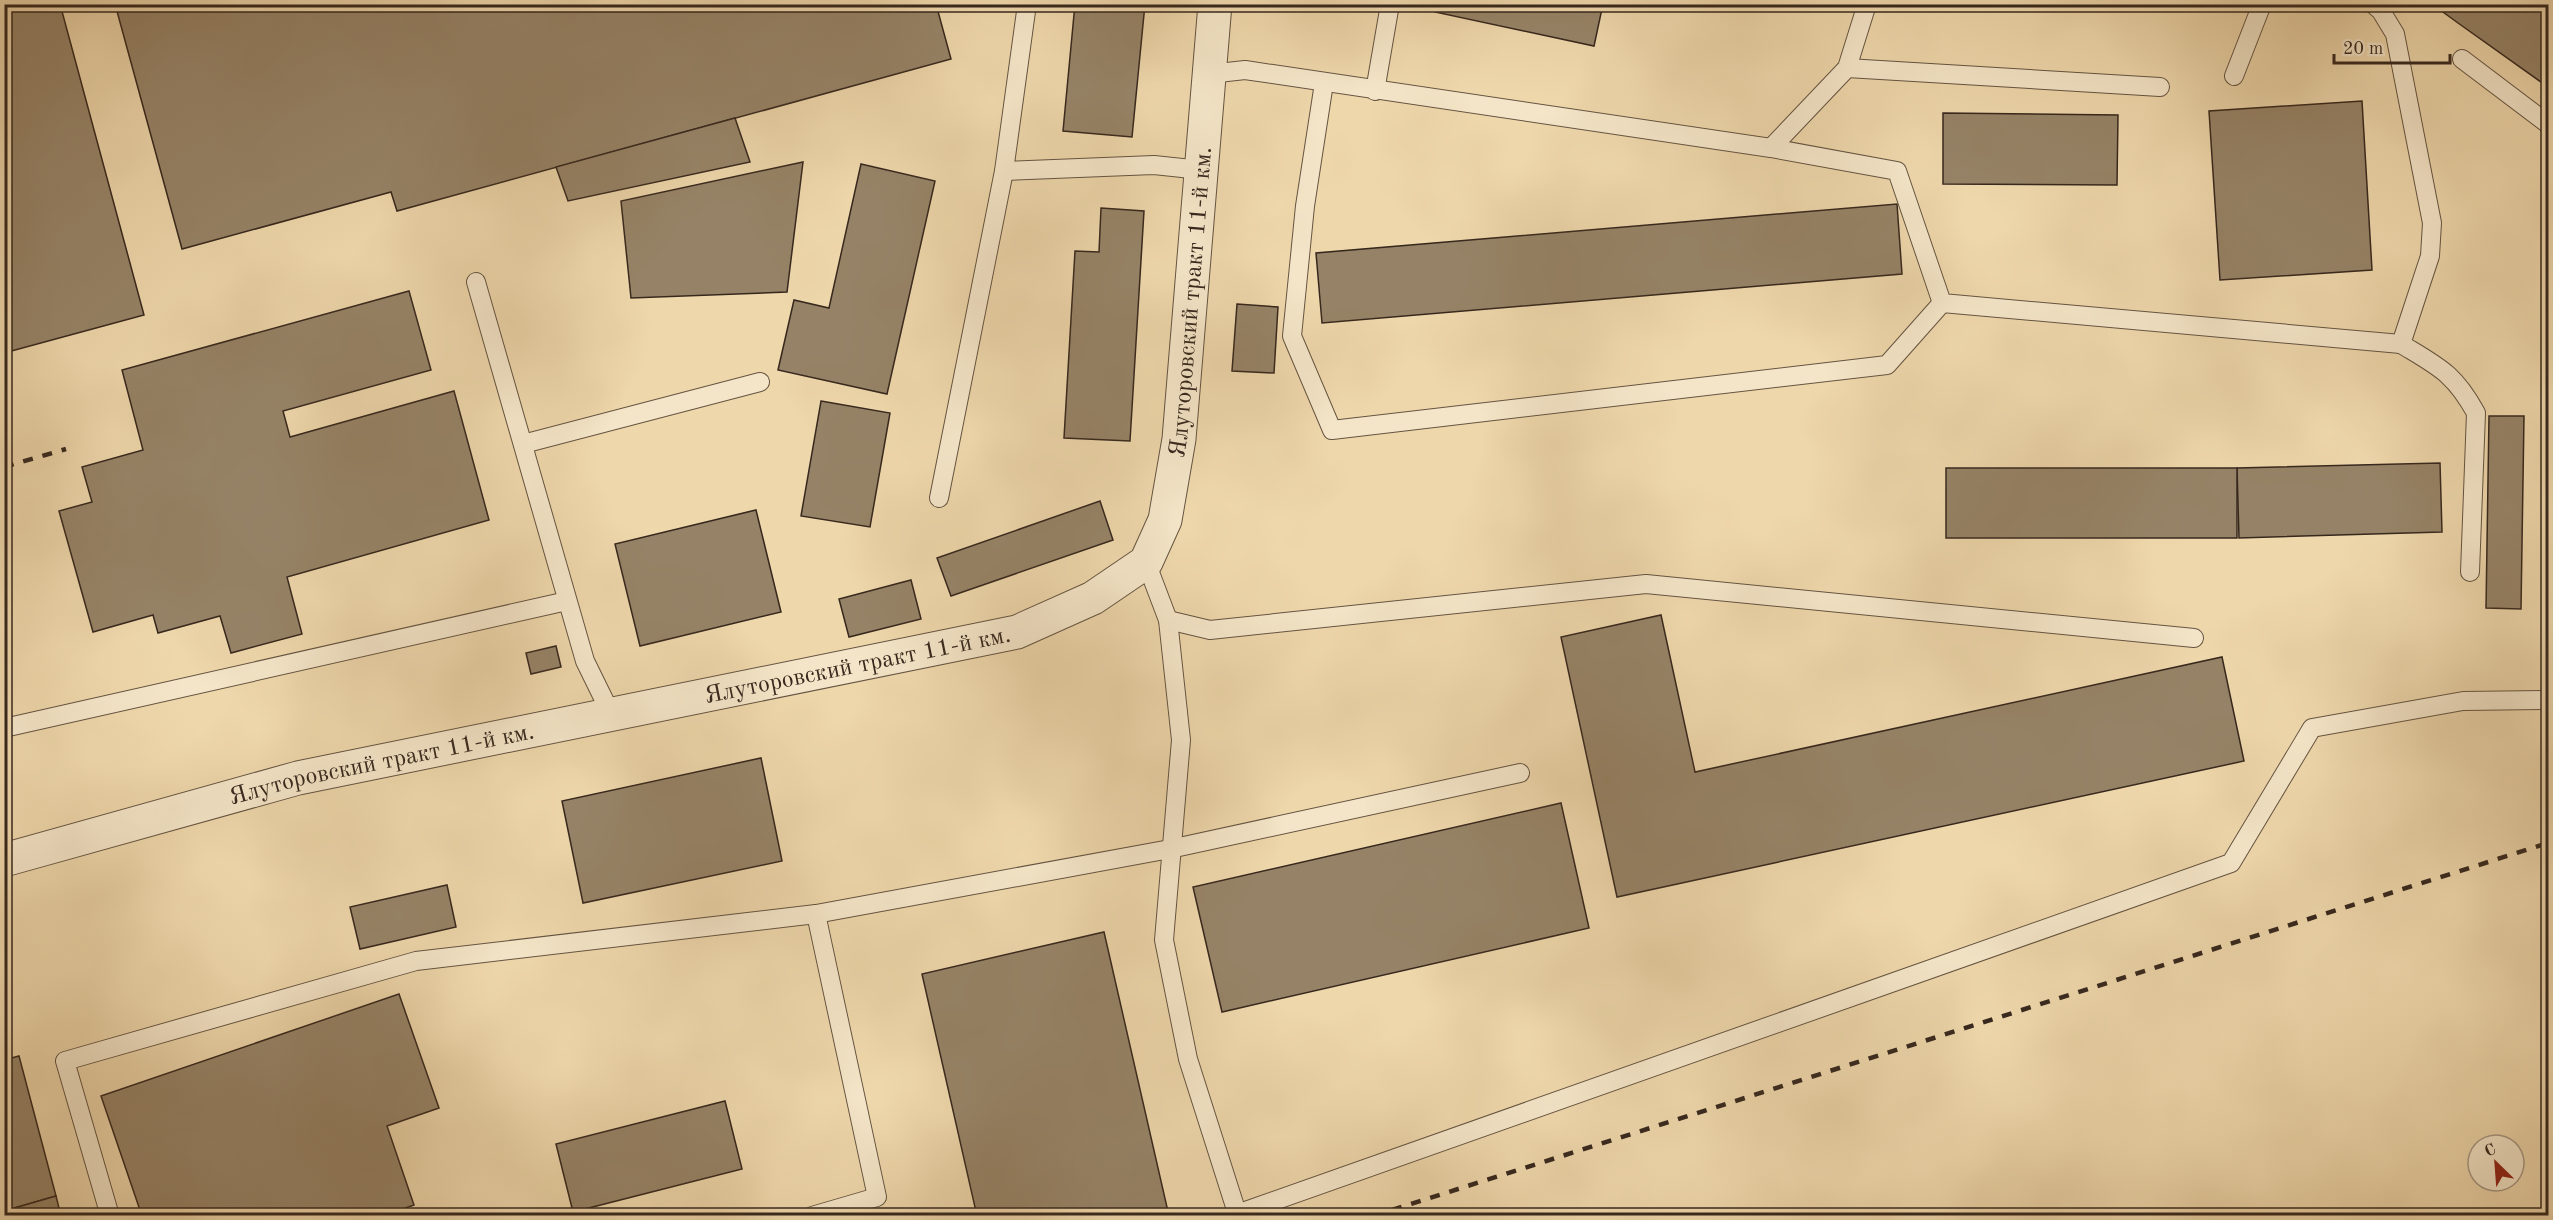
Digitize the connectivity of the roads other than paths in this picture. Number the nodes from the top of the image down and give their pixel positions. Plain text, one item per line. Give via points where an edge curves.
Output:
1 (1027, 4) edge
2 (1215, 4) edge
3 (1390, 4) edge
4 (1867, 4) edge
5 (2262, 4) edge
6 (2373, 4) edge
7 (2462, 59) dead end
8 (1847, 68) junction
9 (1209, 74) junction
10 (2234, 75) dead end
11 (1324, 83) junction
12 (2160, 87) dead end
13 (1376, 91) junction
14 (2548, 124) edge
15 (1771, 148) junction
16 (1201, 170) junction
17 (1004, 171) junction
18 (476, 282) dead end
19 (1942, 303) junction
20 (2401, 344) junction
21 (760, 382) dead end
22 (523, 444) junction
23 (939, 498) dead end
24 (1146, 562) junction
25 (2470, 572) dead end
26 (567, 600) junction
27 (1168, 620) junction
28 (2194, 638) dead end
29 (2548, 700) edge
30 (611, 714) junction
31 (6, 721) edge
32 (1520, 773) dead end
33 (1170, 849) junction
34 (4, 860) edge
35 (816, 914) junction
36 (110, 1215) edge
37 (812, 1215) edge
38 (1237, 1215) edge

1 - 17 lane
2 - 9 street, Ялуторовский тракт 11-й км.
3 - 13 lane
4 - 8 lane
5 - 10 lane
6 - 20 lane via 2395,34 2432,223 2430,256
7 - 14 lane
8 - 12 lane
8 - 15 lane
9 - 11 lane via 1245,70
9 - 16 street, Ялуторовский тракт 11-й км.
11 - 13 lane
11 - 19 lane via 1305,206 1292,336 1332,430 1887,365
13 - 15 lane
15 - 19 lane via 1897,171
16 - 17 lane via 1154,165
16 - 24 street, Ялуторовский тракт 11-й км. via 1179,439 1165,520
17 - 23 lane
18 - 22 lane
19 - 20 lane
20 - 25 lane via 2450,375 2476,413
21 - 22 lane
22 - 26 lane
24 - 27 lane
24 - 30 street, Ялуторовский тракт 11-й км. via 1093,598 1017,632
26 - 30 lane via 585,661
26 - 31 lane
27 - 28 lane via 1210,630 1646,584
27 - 33 lane via 1181,740
29 - 38 lane via 2463,701 2312,728 2231,863
30 - 34 street, Ялуторовский тракт 11-й км. via 298,778
32 - 33 lane
33 - 35 lane
33 - 38 lane via 1164,940 1188,1059
35 - 36 lane via 416,961 65,1061
35 - 37 lane via 877,1197

